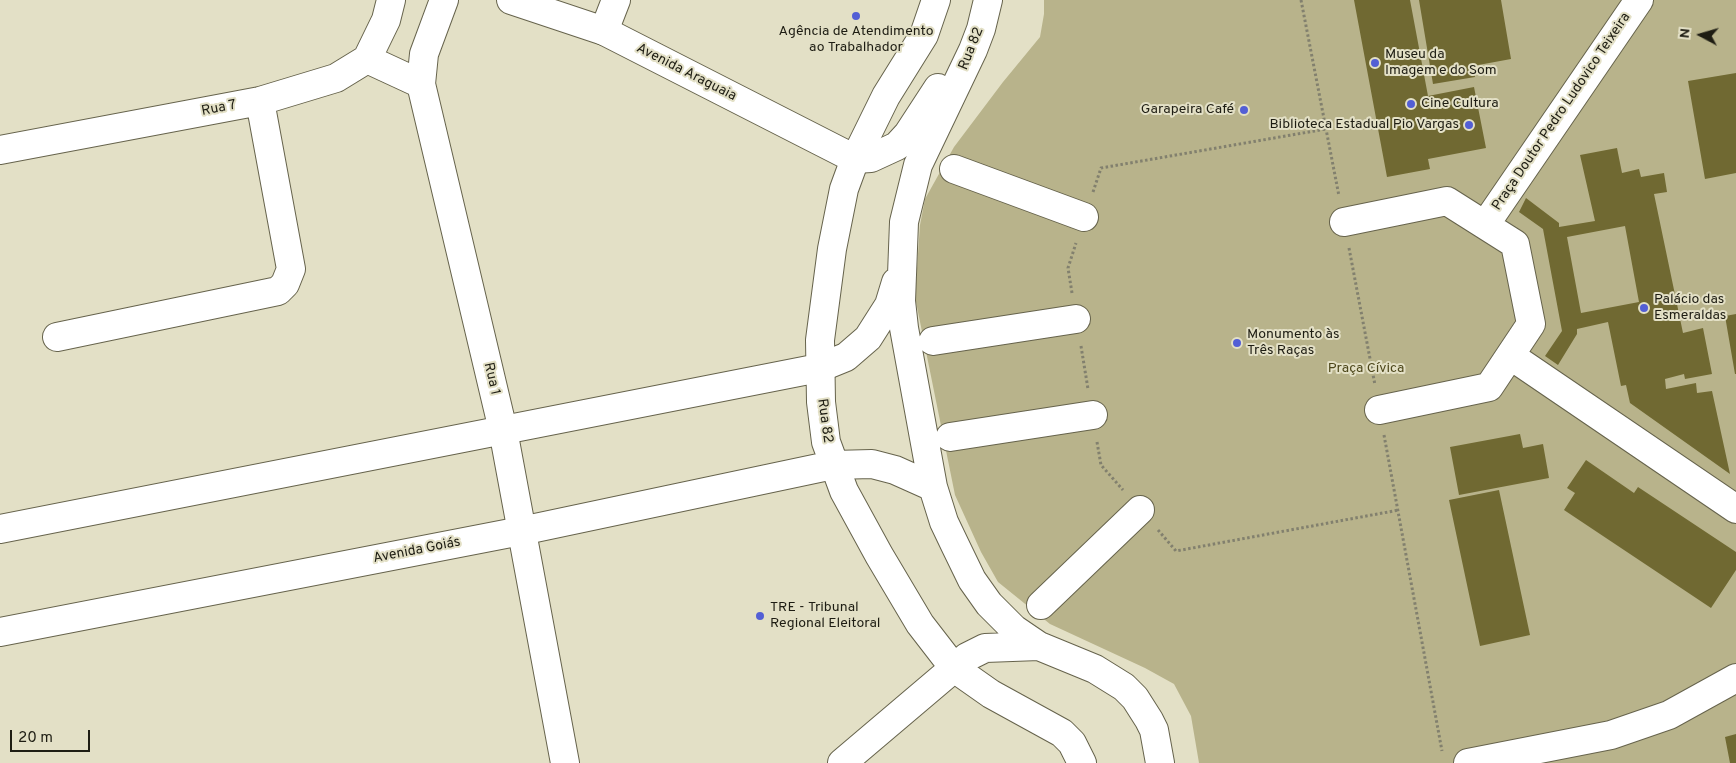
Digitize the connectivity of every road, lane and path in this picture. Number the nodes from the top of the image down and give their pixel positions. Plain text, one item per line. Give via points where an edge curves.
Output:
1 (391, 0) edge
2 (444, 0) edge
3 (511, 0) edge
4 (616, 0) edge
5 (936, 0) edge
6 (1639, 0) edge
7 (987, 6) edge
8 (604, 31) junction
9 (368, 59) junction
10 (421, 84) junction
11 (260, 101) junction
12 (1326, 129) dead end
13 (0, 150) edge
14 (855, 159) junction
15 (954, 169) dead end
16 (1084, 217) junction
17 (1344, 222) dead end
18 (1486, 225) junction
19 (901, 266) junction
20 (1076, 319) junction
21 (57, 337) dead end
22 (933, 342) dead end
23 (1511, 356) junction
24 (819, 368) junction
25 (1379, 410) dead end
26 (1093, 416) junction
27 (503, 430) junction
28 (950, 437) dead end
29 (833, 465) junction
30 (222, 485) junction
31 (933, 487) junction
32 (1736, 509) edge
33 (1140, 510) junction
34 (1399, 510) dead end
35 (0, 529) edge
36 (521, 531) junction
37 (0, 547) edge
38 (1040, 605) dead end
39 (0, 632) edge
40 (1039, 646) junction
41 (954, 668) junction
42 (1736, 678) edge
43 (565, 763) edge
44 (842, 763) edge
45 (1082, 763) edge
46 (1160, 763) edge
47 (1468, 763) edge

1 - 9 street via 386,20
2 - 10 street, Rua 1 via 424,54
3 - 8 street, Avenida Araguaia
4 - 8 street
5 - 14 street, Rua 82 via 924,35 886,96
6 - 18 street, Praça Doutor Pedro Ludovico Teixeira
7 - 14 street via 958,60 908,134 885,153
7 - 19 street, Rua 82 via 969,58 918,164 906,204
8 - 14 street, Avenida Araguaia
9 - 10 street
9 - 11 street, Rua 7 via 336,78
10 - 27 street, Rua 1
11 - 13 street, Rua 7
11 - 21 street via 291,269 278,291
12 - 16 path via 1101,168
14 - 24 street, Rua 82 via 844,189 832,249
15 - 16 street
16 - 20 path via 1068,268
17 - 18 street, Praça Doutor Pedro Ludovico Teixeira via 1447,201
18 - 23 street, Praça Doutor Pedro Ludovico Teixeira via 1515,244 1531,324
19 - 24 street via 889,305 868,338 846,357
19 - 31 street, Rua 82 via 907,351
20 - 22 street
20 - 26 path
23 - 25 street, Praça Doutor Pedro Ludovico Teixeira via 1489,388
23 - 32 street
24 - 27 street
24 - 29 street, Rua 82 via 823,423
26 - 28 street
26 - 33 path via 1101,465
27 - 30 street
27 - 36 street, Rua 1
29 - 31 street via 872,464 895,470
29 - 36 street, Avenida Goiás
29 - 41 street, Rua 82 via 879,556 920,624
30 - 35 street
30 - 37 street via 187,510
31 - 40 street, Rua 82 via 944,522 980,593 1014,629
33 - 34 path via 1176,552
33 - 38 street
36 - 39 street, Avenida Goiás
36 - 43 street, Rua 1
40 - 41 street via 985,648
40 - 46 street, Rua 82 via 1095,669 1124,687 1135,698 1154,730
41 - 44 street
41 - 45 street, Rua 82 via 991,694 1062,733 1072,743
42 - 47 street via 1669,716 1611,735

